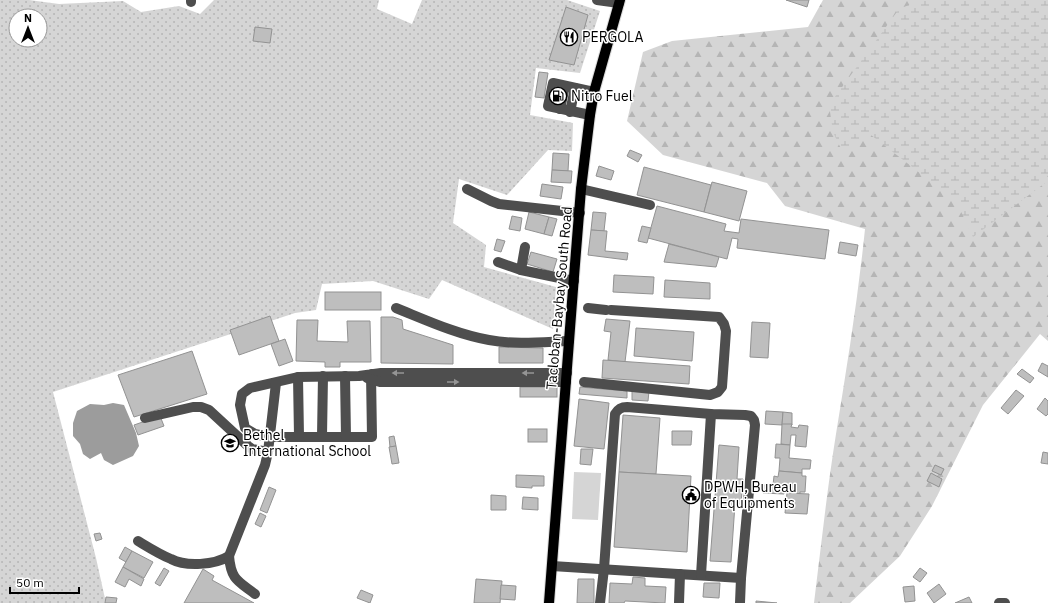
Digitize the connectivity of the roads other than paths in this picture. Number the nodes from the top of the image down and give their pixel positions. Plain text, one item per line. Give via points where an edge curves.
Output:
1 (597, 0) edge
2 (619, 2) edge
3 (570, 87) junction
4 (594, 92) junction
5 (565, 110) junction
6 (590, 115) junction
7 (467, 189) dead end
8 (581, 189) junction
9 (650, 205) dead end
10 (580, 213) junction
11 (525, 247) dead end
12 (498, 262) dead end
13 (521, 270) junction
14 (574, 281) junction
15 (396, 308) dead end
16 (580, 308) junction
17 (569, 341) junction
18 (323, 376) junction
19 (345, 376) junction
20 (298, 377) junction
21 (371, 377) junction
22 (566, 377) junction
23 (584, 382) dead end
24 (276, 383) junction
25 (711, 414) junction
26 (145, 418) dead end
27 (299, 436) junction
28 (322, 436) junction
29 (270, 437) junction
30 (346, 437) junction
31 (268, 452) junction
32 (138, 540) dead end
33 (229, 556) junction
34 (552, 566) junction
35 (604, 569) junction
36 (680, 574) junction
37 (701, 575) junction
38 (741, 578) junction
39 (255, 594) dead end
40 (549, 603) edge
41 (600, 603) edge
42 (679, 603) edge
43 (740, 603) edge
44 (999, 603) edge
45 (1005, 603) edge

1 - 2 street
2 - 4 main road, Tacloban-Baybay South Road
3 - 4 street
3 - 5 street
3 - 5 street via 553,83 548,106
4 - 6 main road, Tacloban-Baybay South Road
5 - 6 street
6 - 8 main road, Tacloban-Baybay South Road
7 - 10 street via 499,204
8 - 9 street
8 - 10 main road, Tacloban-Baybay South Road
10 - 14 main road, Tacloban-Baybay South Road
11 - 13 street
12 - 13 street
13 - 14 street
14 - 16 main road, Tacloban-Baybay South Road
15 - 17 street via 448,330 490,340
16 - 17 main road, Tacloban-Baybay South Road
16 - 23 street via 719,317 726,331 722,387 710,395
17 - 22 main road, Tacloban-Baybay South Road
18 - 19 street
18 - 20 street
18 - 28 street
19 - 21 street
19 - 30 street
20 - 24 street
20 - 27 street
21 - 22 street via 381,373
21 - 30 street via 372,437
22 - 34 main road, Tacloban-Baybay South Road
24 - 29 street
24 - 29 street via 250,388 242,394 240,405 245,428 255,434
25 - 35 street via 627,407 617,410
25 - 37 street
25 - 38 street via 750,416 756,425
26 - 31 street via 201,407 209,410 248,446
27 - 28 street
27 - 29 street
28 - 30 street
29 - 31 street
31 - 33 street
32 - 33 street via 172,560 185,563 218,562
33 - 39 street via 230,568 235,578
34 - 35 street
34 - 40 main road, Tacloban-Baybay South Road
35 - 36 street
35 - 41 street
36 - 37 street
36 - 42 street
37 - 38 street
38 - 43 street
44 - 45 street

